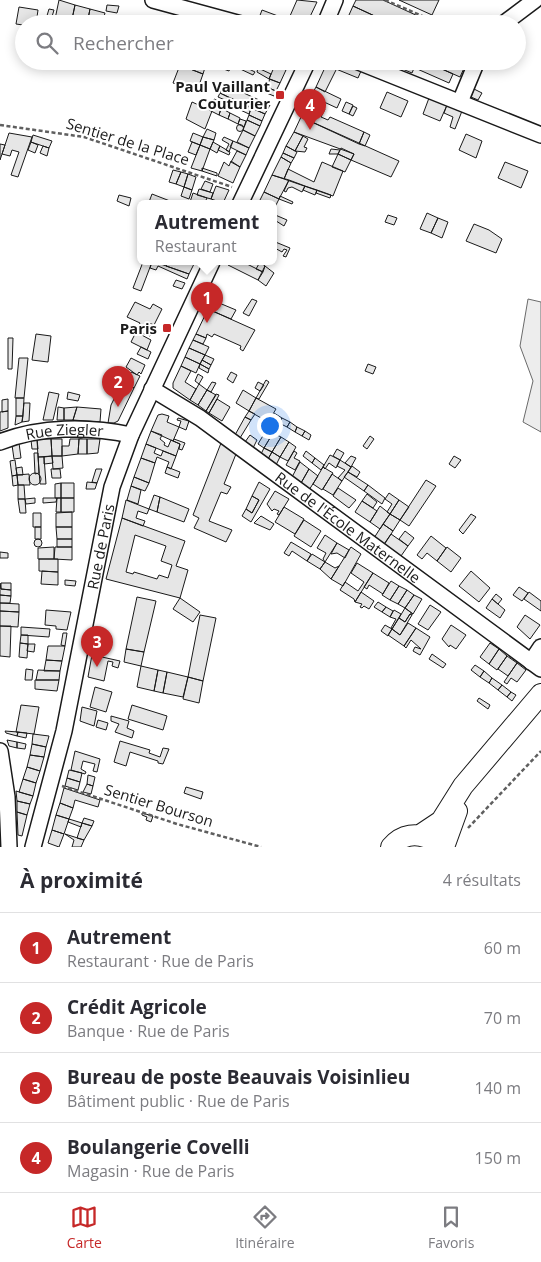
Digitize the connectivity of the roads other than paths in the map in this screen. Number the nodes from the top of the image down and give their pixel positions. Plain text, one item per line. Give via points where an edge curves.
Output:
1 (153, 0) edge
2 (335, 0) edge
3 (535, 0) edge
4 (208, 15) edge
5 (329, 15) edge
6 (515, 15) edge
7 (304, 70) edge
8 (379, 70) edge
9 (473, 70) edge
10 (460, 102) junction
11 (541, 135) edge
12 (243, 198) edge
13 (211, 265) edge
14 (152, 389) junction
15 (130, 435) junction
16 (0, 442) edge
17 (541, 647) edge
18 (536, 666) edge
19 (541, 694) edge
20 (0, 752) edge
21 (482, 764) junction
22 (420, 835) junction
23 (9, 847) edge
24 (34, 847) edge
25 (391, 847) edge
26 (439, 847) edge
27 (444, 847) edge

1 - 4 street
2 - 5 street
3 - 6 street
7 - 12 street
8 - 10 street
9 - 10 street
10 - 11 street
13 - 14 street, Rue de Paris
14 - 15 street, Rue de Paris
14 - 18 street, Rue de l'École Maternelle via 207,423
15 - 16 street, Rue Ziegler via 106,431 44,431
15 - 24 street, Rue de Paris via 106,511 52,783
17 - 18 street
19 - 21 main road
20 - 23 street via 8,797
21 - 22 main road via 463,786 441,821
21 - 27 main road via 454,816
22 - 25 main road via 405,836
22 - 26 main road

